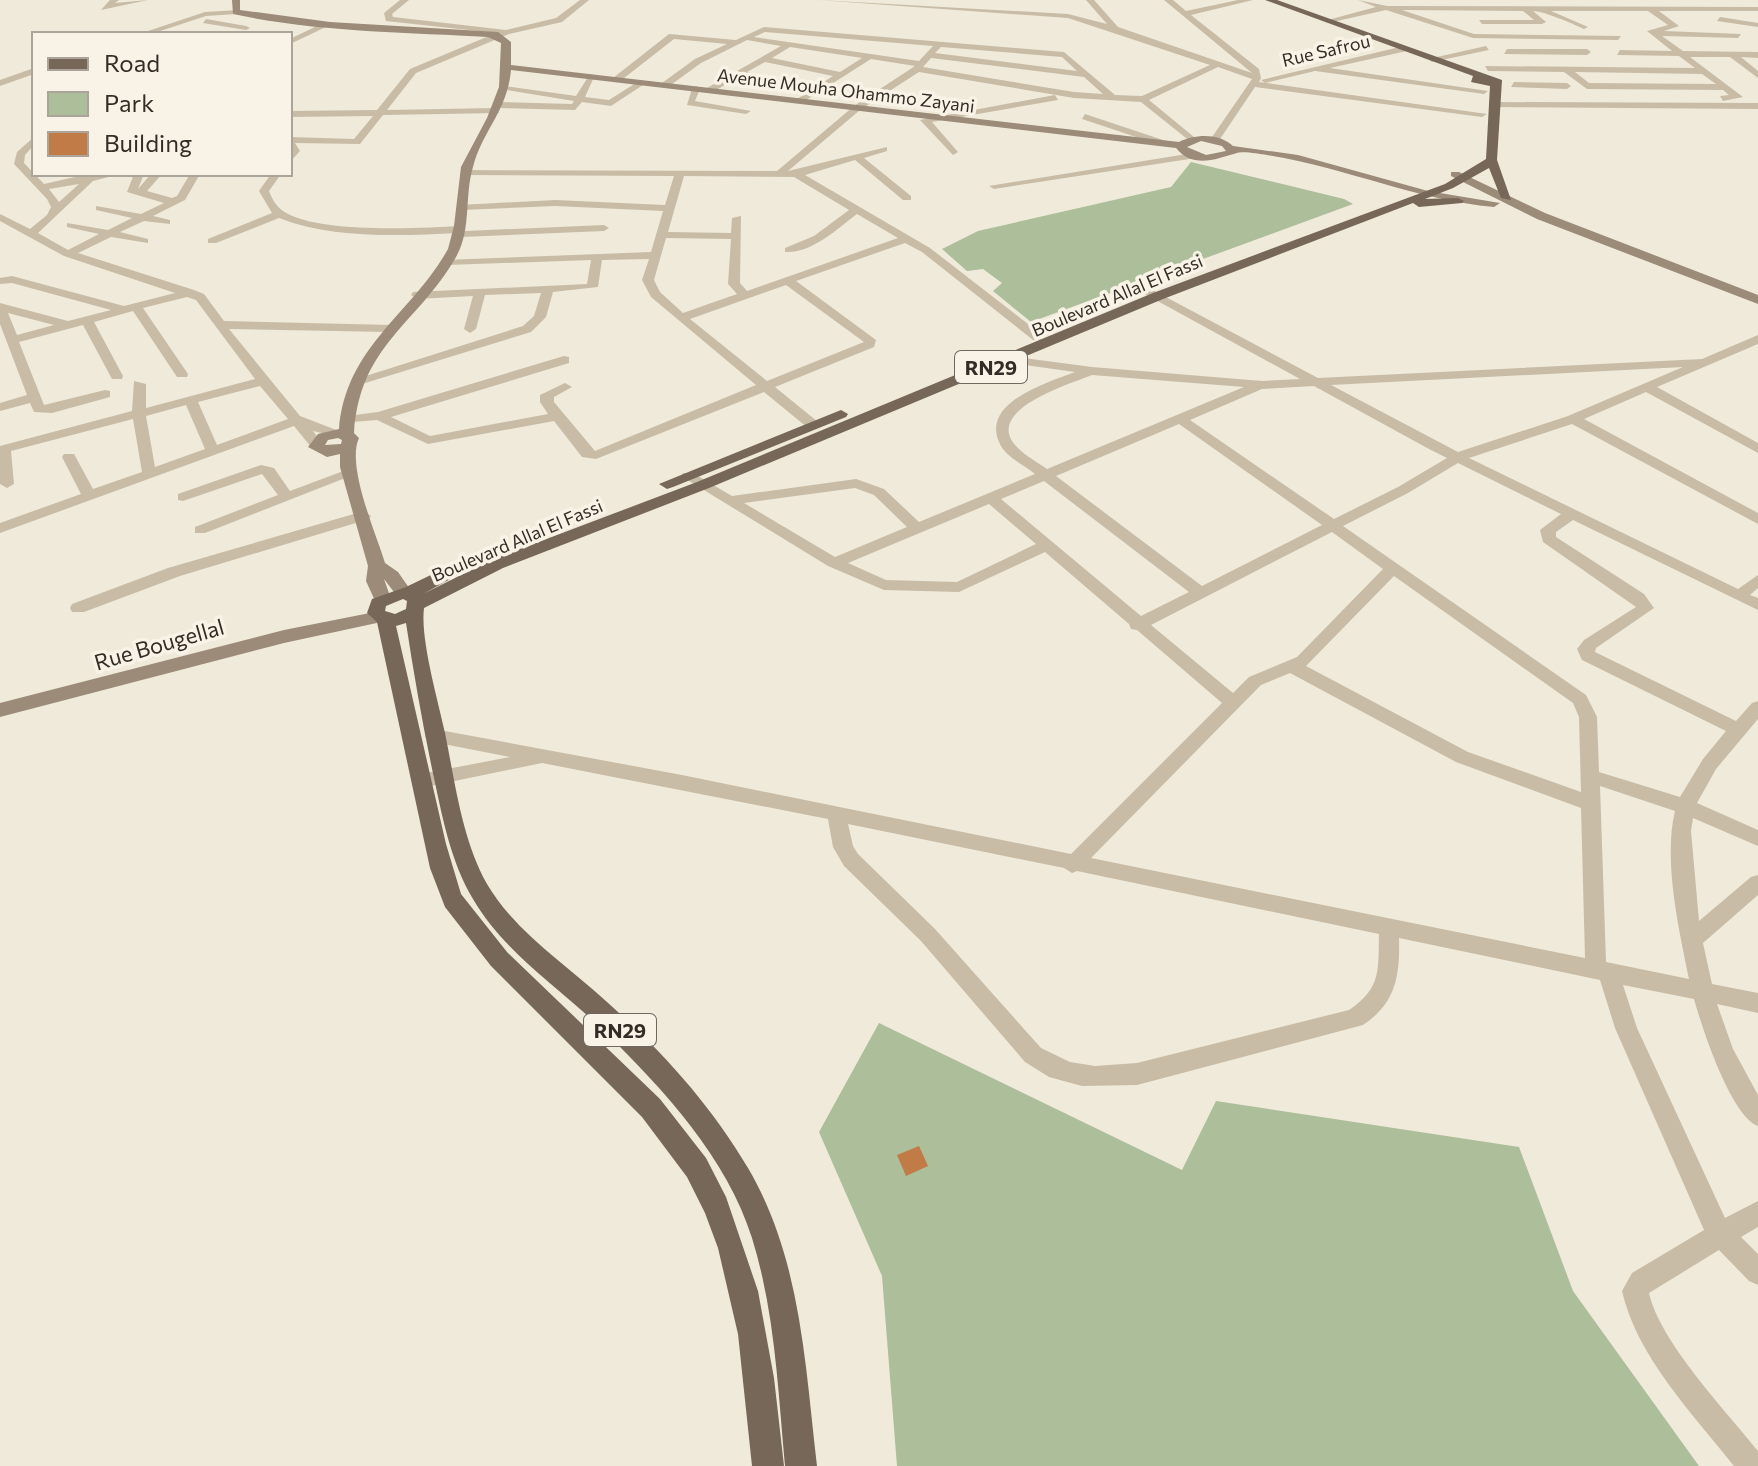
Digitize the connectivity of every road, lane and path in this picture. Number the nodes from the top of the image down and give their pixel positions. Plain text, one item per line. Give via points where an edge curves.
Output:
1 (115, 0) edge
2 (144, 0) edge
3 (405, 0) edge
4 (585, 0) edge
5 (822, 0) edge
6 (1090, 0) edge
7 (1168, 0) edge
8 (1249, 0) edge
9 (1269, 0) edge
10 (1362, 0) edge
11 (1637, 0) edge
12 (1716, 0) edge
13 (1480, 4) edge
14 (1729, 4) edge
15 (236, 6) edge
16 (1383, 8) junction
17 (1526, 9) junction
18 (1544, 9) junction
19 (1650, 9) junction
20 (1694, 9) junction
21 (1758, 9) edge
22 (1589, 11) edge
23 (1183, 14) junction
24 (191, 18) junction
25 (272, 19) junction
26 (1720, 19) junction
27 (1328, 21) junction
28 (1482, 22) junction
29 (1668, 22) junction
30 (1681, 22) dead end
31 (223, 24) junction
32 (1527, 25) junction
33 (1545, 25) junction
34 (324, 26) junction
35 (1584, 27) junction
36 (1758, 27) edge
37 (1115, 29) junction
38 (247, 30) junction
39 (153, 32) edge
40 (202, 32) edge
41 (239, 32) edge
42 (1568, 32) junction
43 (502, 33) junction
44 (1654, 33) junction
45 (1741, 33) junction
46 (1484, 37) junction
47 (1542, 37) junction
48 (1601, 38) junction
49 (1618, 38) junction
50 (743, 40) junction
51 (292, 41) edge
52 (940, 43) junction
53 (790, 44) junction
54 (1486, 48) junction
55 (1005, 49) junction
56 (1404, 49) junction
57 (1507, 52) dead end
58 (1559, 52) junction
59 (1587, 52) junction
60 (1620, 53) junction
61 (1636, 53) junction
62 (1660, 53) junction
63 (1680, 53) junction
64 (1731, 54) junction
65 (928, 55) junction
66 (1758, 55) edge
67 (869, 57) junction
68 (765, 59) junction
69 (1432, 59) junction
70 (1650, 61) dead end
71 (997, 64) junction
72 (1216, 65) junction
73 (507, 67) junction
74 (919, 67) junction
75 (1316, 69) junction
76 (1547, 69) junction
77 (1567, 70) junction
78 (1610, 70) junction
79 (1641, 71) junction
80 (1664, 71) junction
81 (1685, 71) junction
82 (1704, 71) junction
83 (32, 72) edge
84 (738, 73) junction
85 (842, 75) junction
86 (1088, 75) junction
87 (1758, 75) edge
88 (590, 77) junction
89 (1485, 78) junction
90 (616, 80) junction
91 (989, 81) junction
92 (1255, 81) junction
93 (0, 83) edge
94 (642, 83) junction
95 (665, 85) junction
96 (1514, 85) dead end
97 (1587, 86) junction
98 (1611, 86) junction
99 (1660, 87) junction
100 (1725, 87) junction
101 (1569, 88) junction
102 (504, 89) junction
103 (696, 89) junction
104 (710, 90) junction
105 (818, 90) junction
106 (1074, 95) junction
107 (1113, 98) junction
108 (580, 99) junction
109 (1143, 99) junction
110 (800, 101) junction
111 (1588, 105) junction
112 (1634, 105) junction
113 (1682, 105) junction
114 (1727, 105) junction
115 (1758, 106) edge
116 (498, 108) junction
117 (857, 108) junction
118 (1487, 110) junction
119 (746, 111) dead end
120 (378, 113) junction
121 (292, 114) edge
122 (937, 117) junction
123 (1085, 117) dead end
124 (1215, 140) junction
125 (292, 141) edge
126 (32, 142) edge
127 (1186, 142) junction
128 (1163, 143) junction
129 (884, 149) dead end
130 (1232, 149) junction
131 (953, 152) dead end
132 (1193, 156) junction
133 (858, 158) junction
134 (1491, 160) junction
135 (466, 172) junction
136 (680, 172) junction
137 (781, 172) junction
138 (796, 174) junction
139 (32, 175) edge
140 (33, 176) edge
141 (90, 176) edge
142 (93, 176) edge
143 (138, 176) edge
144 (155, 176) edge
145 (194, 176) edge
146 (275, 176) edge
147 (1460, 176) junction
148 (994, 186) dead end
149 (40, 188) junction
150 (530, 188) junction
151 (1428, 190) junction
152 (140, 193) junction
153 (907, 198) dead end
154 (1458, 201) junction
155 (1501, 201) junction
156 (173, 202) junction
157 (594, 204) junction
158 (1403, 204) junction
159 (56, 207) junction
160 (462, 207) junction
161 (100, 208) dead end
162 (669, 208) junction
163 (858, 208) junction
164 (279, 214) junction
165 (140, 216) junction
166 (0, 217) edge
167 (737, 218) dead end
168 (166, 222) dead end
169 (887, 224) junction
170 (71, 225) dead end
171 (461, 232) junction
172 (106, 233) junction
173 (29, 235) junction
174 (660, 235) junction
175 (736, 236) junction
176 (908, 238) junction
177 (144, 241) dead end
178 (212, 241) dead end
179 (789, 250) dead end
180 (926, 250) junction
181 (867, 252) junction
182 (68, 254) junction
183 (653, 255) junction
184 (597, 257) junction
185 (447, 262) junction
186 (0, 281) edge
187 (789, 282) junction
188 (548, 289) junction
189 (190, 292) junction
190 (480, 292) junction
191 (1153, 294) junction
192 (417, 295) junction
193 (746, 296) junction
194 (1758, 299) edge
195 (130, 309) junction
196 (1, 311) edge
197 (681, 318) junction
198 (87, 320) junction
199 (67, 325) junction
200 (220, 325) junction
201 (388, 328) junction
202 (470, 329) dead end
203 (1037, 337) junction
204 (1758, 339) edge
205 (12, 340) junction
206 (990, 356) junction
207 (1012, 359) junction
208 (564, 360) dead end
209 (1700, 362) junction
210 (1092, 371) junction
211 (182, 374) dead end
212 (117, 376) dead end
213 (263, 381) junction
214 (357, 381) junction
215 (1314, 382) junction
216 (139, 384) dead end
217 (1262, 385) junction
218 (565, 387) dead end
219 (1647, 387) junction
220 (768, 388) junction
221 (105, 394) dead end
222 (32, 398) junction
223 (191, 400) junction
224 (0, 407) edge
225 (139, 415) junction
226 (379, 416) junction
227 (557, 416) junction
228 (1180, 419) junction
229 (1573, 419) junction
230 (300, 421) junction
231 (813, 425) junction
232 (343, 434) junction
233 (322, 448) junction
234 (1758, 449) edge
235 (2, 450) edge
236 (212, 450) junction
237 (69, 457) dead end
238 (1458, 457) junction
239 (350, 470) junction
240 (149, 472) junction
241 (1046, 475) junction
242 (688, 476) junction
243 (7, 484) dead end
244 (703, 485) junction
245 (90, 497) junction
246 (183, 497) dead end
247 (287, 497) junction
248 (991, 498) junction
249 (733, 500) junction
250 (1570, 515) junction
251 (364, 516) junction
252 (1758, 519) edge
253 (1330, 526) junction
254 (0, 528) edge
255 (918, 529) junction
256 (200, 530) dead end
257 (1044, 546) junction
258 (834, 563) junction
259 (377, 566) junction
260 (1394, 567) junction
261 (1758, 580) edge
262 (1200, 592) junction
263 (1739, 596) junction
264 (411, 600) junction
265 (1758, 605) edge
266 (78, 608) dead end
267 (381, 609) junction
268 (1137, 625) junction
269 (1293, 667) junction
270 (1233, 703) junction
271 (1758, 709) edge
272 (0, 710) edge
273 (1739, 730) junction
274 (434, 736) junction
275 (541, 758) junction
276 (1590, 776) junction
277 (433, 780) junction
278 (1592, 804) junction
279 (1684, 806) junction
280 (837, 815) junction
281 (1758, 838) edge
282 (1072, 865) junction
283 (1757, 884) edge
284 (1389, 926) junction
285 (1694, 938) junction
286 (1602, 970) junction
287 (1702, 991) junction
288 (1758, 1003) edge
289 (1758, 1115) edge
290 (1758, 1213) edge
291 (1720, 1233) junction
292 (1758, 1272) edge
293 (768, 1466) edge
294 (801, 1466) edge
295 (1752, 1466) edge

1 - 2 street via 104,8
3 - 43 street via 388,13 389,19
4 - 43 street via 559,20
5 - 37 street via 1068,16
6 - 37 street
7 - 23 street
8 - 23 street
9 - 27 main road
10 - 16 street
11 - 19 street
12 - 14 street
13 - 16 street
13 - 17 street
13 - 28 street
14 - 20 street
14 - 21 street
15 - 24 street
15 - 25 street
16 - 27 street
16 - 46 street
17 - 18 street
17 - 33 street
18 - 22 street
18 - 35 street via 1558,21 1576,21
19 - 20 street
19 - 22 street
19 - 29 street
20 - 26 street
22 - 29 street
23 - 92 street via 1249,63
24 - 31 street
24 - 39 street
25 - 34 street
25 - 38 street
26 - 36 street
26 - 45 street
27 - 56 main road
28 - 32 street
28 - 46 street
29 - 30 street
29 - 44 street via 1675,27 1650,30
31 - 38 street
31 - 40 street
32 - 33 street
32 - 47 street
33 - 42 street
34 - 43 street
34 - 51 street
35 - 42 street
35 - 49 street via 1606,28
36 - 45 street
37 - 72 street
38 - 41 street
42 - 47 street
42 - 48 street
42 - 59 street
43 - 73 street
43 - 120 street via 417,68
44 - 45 street
44 - 63 street
45 - 64 street
46 - 47 street
46 - 54 street
47 - 58 street
48 - 49 street
48 - 60 street
49 - 61 street
50 - 52 street via 764,29
50 - 53 street
50 - 90 street via 672,36
50 - 95 street via 698,61
52 - 55 street
52 - 65 street
53 - 67 street
53 - 68 street
54 - 69 street
54 - 89 street
55 - 71 street
55 - 86 street via 1069,57
56 - 69 main road
56 - 75 street, Rue Safrou
57 - 58 street
58 - 59 street
59 - 78 street
60 - 61 street
60 - 79 street
61 - 62 street
62 - 63 street
62 - 81 street
63 - 64 street
63 - 82 street
64 - 66 street
64 - 87 street
65 - 71 street
65 - 74 street
67 - 74 street
67 - 85 street
68 - 84 street
68 - 85 street
69 - 89 main road
70 - 80 street
71 - 86 street
71 - 91 street
72 - 92 street
72 - 109 street
73 - 88 street, Avenue Mouha Ohammo Zayani
73 - 102 street
74 - 91 street
74 - 117 street
75 - 89 street
75 - 92 street, Rue Safrou
76 - 77 street
76 - 89 street
76 - 101 street
77 - 78 street
77 - 97 street
78 - 79 street
79 - 80 street
79 - 99 street
80 - 81 street
81 - 82 street
82 - 100 street
83 - 93 street
84 - 104 street
84 - 105 street
85 - 105 street
86 - 107 street
88 - 90 street, Avenue Mouha Ohammo Zayani
88 - 108 street
89 - 118 main road, Boulevard Allal El Fassi / RN29
90 - 94 street, Avenue Mouha Ohammo Zayani
91 - 106 street
92 - 118 street
92 - 124 street
94 - 95 street, Avenue Mouha Ohammo Zayani
94 - 108 street via 615,102
95 - 103 street, Avenue Mouha Ohammo Zayani
96 - 101 street
97 - 98 street
97 - 101 street
98 - 99 street
98 - 112 street
99 - 100 street
99 - 113 street
100 - 114 street via 1738,97 1717,98
101 - 111 street
102 - 108 street
102 - 116 street
103 - 104 street, Avenue Mouha Ohammo Zayani
103 - 119 street via 690,103
104 - 110 street, Avenue Mouha Ohammo Zayani
105 - 110 street
106 - 107 street
106 - 122 street
107 - 109 street
108 - 116 street via 572,108
109 - 127 street
110 - 117 street, Avenue Mouha Ohammo Zayani
111 - 112 street
111 - 118 street
112 - 113 street
113 - 114 street
114 - 115 street
116 - 120 street
116 - 135 street
117 - 122 street, Avenue Mouha Ohammo Zayani
117 - 137 street
118 - 134 main road, Boulevard Allal El Fassi / RN29
118 - 147 main road, Boulevard Allal El Fassi / RN29 via 1479,156
120 - 121 street
120 - 125 street via 357,142
122 - 128 street, Avenue Mouha Ohammo Zayani
122 - 131 street via 925,120
123 - 128 street
124 - 127 street, Avenue Mouha Ohammo Zayani
124 - 130 street
126 - 139 street via 18,158
127 - 128 street, Avenue Mouha Ohammo Zayani
127 - 132 street via 1183,151
129 - 133 street
130 - 132 street via 1223,157
130 - 151 street via 1301,159
132 - 148 street
133 - 138 street
133 - 153 street
134 - 147 main road, Boulevard Allal El Fassi / RN29
134 - 155 main road
135 - 150 street
135 - 160 street
136 - 137 street
136 - 150 street
136 - 162 street
137 - 138 street
138 - 163 street
140 - 149 street
141 - 149 street
142 - 159 street
143 - 152 street via 131,190
144 - 152 street
145 - 156 street via 185,194
146 - 164 street via 264,191
147 - 151 main road, Boulevard Allal El Fassi / RN29
147 - 155 street
149 - 159 street
150 - 157 street
150 - 160 street
151 - 154 street
151 - 155 street
151 - 158 main road, Boulevard Allal El Fassi / RN29
151 - 191 main road, Boulevard Allal El Fassi / RN29
152 - 156 street
154 - 155 street
154 - 158 main road
155 - 194 street
156 - 165 street
157 - 162 street
157 - 171 street via 605,234
158 - 191 main road, Boulevard Allal El Fassi / RN29
159 - 173 street
160 - 171 street
161 - 165 street
162 - 174 street
163 - 169 street
163 - 179 street via 818,238
164 - 171 street via 302,222 391,231
164 - 178 street
165 - 168 street
165 - 172 street
166 - 173 street
167 - 175 street
169 - 176 street
169 - 181 street
170 - 172 street
171 - 185 street
172 - 177 street
172 - 182 street
173 - 182 street
174 - 175 street
174 - 183 street
175 - 193 street via 734,284
176 - 180 street
176 - 181 street
180 - 181 street
180 - 203 street
181 - 187 street
182 - 189 street
183 - 184 street
183 - 197 street via 648,280
184 - 185 street
184 - 188 street via 592,286
185 - 192 street
186 - 195 street via 12,279
187 - 193 street
187 - 220 street via 871,342
188 - 190 street
188 - 214 street via 540,317 527,329
189 - 195 street
189 - 200 street via 200,297
190 - 192 street
190 - 202 street
191 - 203 main road, Boulevard Allal El Fassi / RN29
191 - 207 main road, Boulevard Allal El Fassi / RN29
191 - 215 street
192 - 201 street
193 - 197 street
195 - 198 street
195 - 211 street
196 - 199 street
196 - 205 street
197 - 220 street
198 - 199 street
198 - 212 street
199 - 205 street
200 - 201 street
200 - 213 street
201 - 214 street
203 - 206 main road, Boulevard Allal El Fassi / RN29
204 - 209 street
205 - 222 street
206 - 207 street
206 - 231 main road, Boulevard Allal El Fassi / RN29
207 - 210 street
207 - 244 main road, Boulevard Allal El Fassi / RN29
208 - 226 street
209 - 215 street
209 - 219 street
210 - 217 street
210 - 241 street via 1003,415 1000,425 1008,447
213 - 223 street
213 - 230 street
214 - 232 street
215 - 217 street
215 - 238 street
216 - 225 street
217 - 228 street
218 - 227 street via 546,398
219 - 229 street
219 - 234 street
220 - 227 street via 590,456
220 - 231 street
221 - 222 street via 43,410
222 - 224 street
223 - 225 street
223 - 236 street
225 - 235 street
225 - 240 street
226 - 227 street via 428,440
226 - 232 street
228 - 241 street
228 - 253 street
229 - 238 street
229 - 252 street
230 - 232 street
230 - 233 street via 307,436
230 - 236 street
231 - 242 main road, Boulevard Allal El Fassi / RN29
232 - 233 street
232 - 239 street
233 - 239 street
235 - 243 street
236 - 240 street
237 - 245 street
238 - 250 street
238 - 253 street
239 - 247 street
239 - 251 street
240 - 245 street
241 - 248 street
241 - 262 street
242 - 244 street
242 - 264 main road, Boulevard Allal El Fassi / RN29 via 452,570
244 - 249 street
244 - 264 main road, Boulevard Allal El Fassi / RN29
245 - 254 street
246 - 247 street via 261,469 269,471
247 - 256 street
248 - 255 street
248 - 257 street
249 - 255 street via 856,483 879,492
249 - 258 street
250 - 263 street
250 - 273 street via 1548,530 1548,539 1646,608 1587,646 1588,656
251 - 259 street
251 - 266 street via 163,575
253 - 260 street
253 - 262 street
255 - 258 street
257 - 258 street via 950,589 884,585
257 - 268 street
259 - 264 street
259 - 267 street
260 - 269 street
260 - 276 street via 1580,699 1588,717
261 - 263 street
262 - 268 street
263 - 265 street
264 - 267 main road, RN29
264 - 274 main road, RN29
267 - 272 street, Rue Bougellal
267 - 277 main road, RN29
268 - 270 street
269 - 270 street via 1261,677
269 - 278 street via 1462,757
270 - 282 street
271 - 273 street
273 - 279 street via 1697,781
274 - 275 street
274 - 277 main road, RN29
275 - 277 street
275 - 280 street
276 - 278 street
276 - 279 street
277 - 293 main road, RN29 via 443,878 464,918 524,985 642,1097 705,1184 729,1242 752,1330
277 - 294 main road, RN29 via 467,865 494,911 630,1040 697,1114 753,1205 775,1272
278 - 286 street
279 - 281 street
279 - 285 street via 1682,843
280 - 282 street
280 - 284 street via 843,847 862,873 928,935 1033,1055 1067,1074 1137,1074 1355,1018 1383,996
282 - 284 street
283 - 285 street
284 - 286 street
285 - 287 street
286 - 287 street
286 - 291 street
287 - 288 street
287 - 289 street via 1722,1051
290 - 291 street
291 - 292 street
291 - 295 street via 1641,1282 1635,1298 1662,1346

